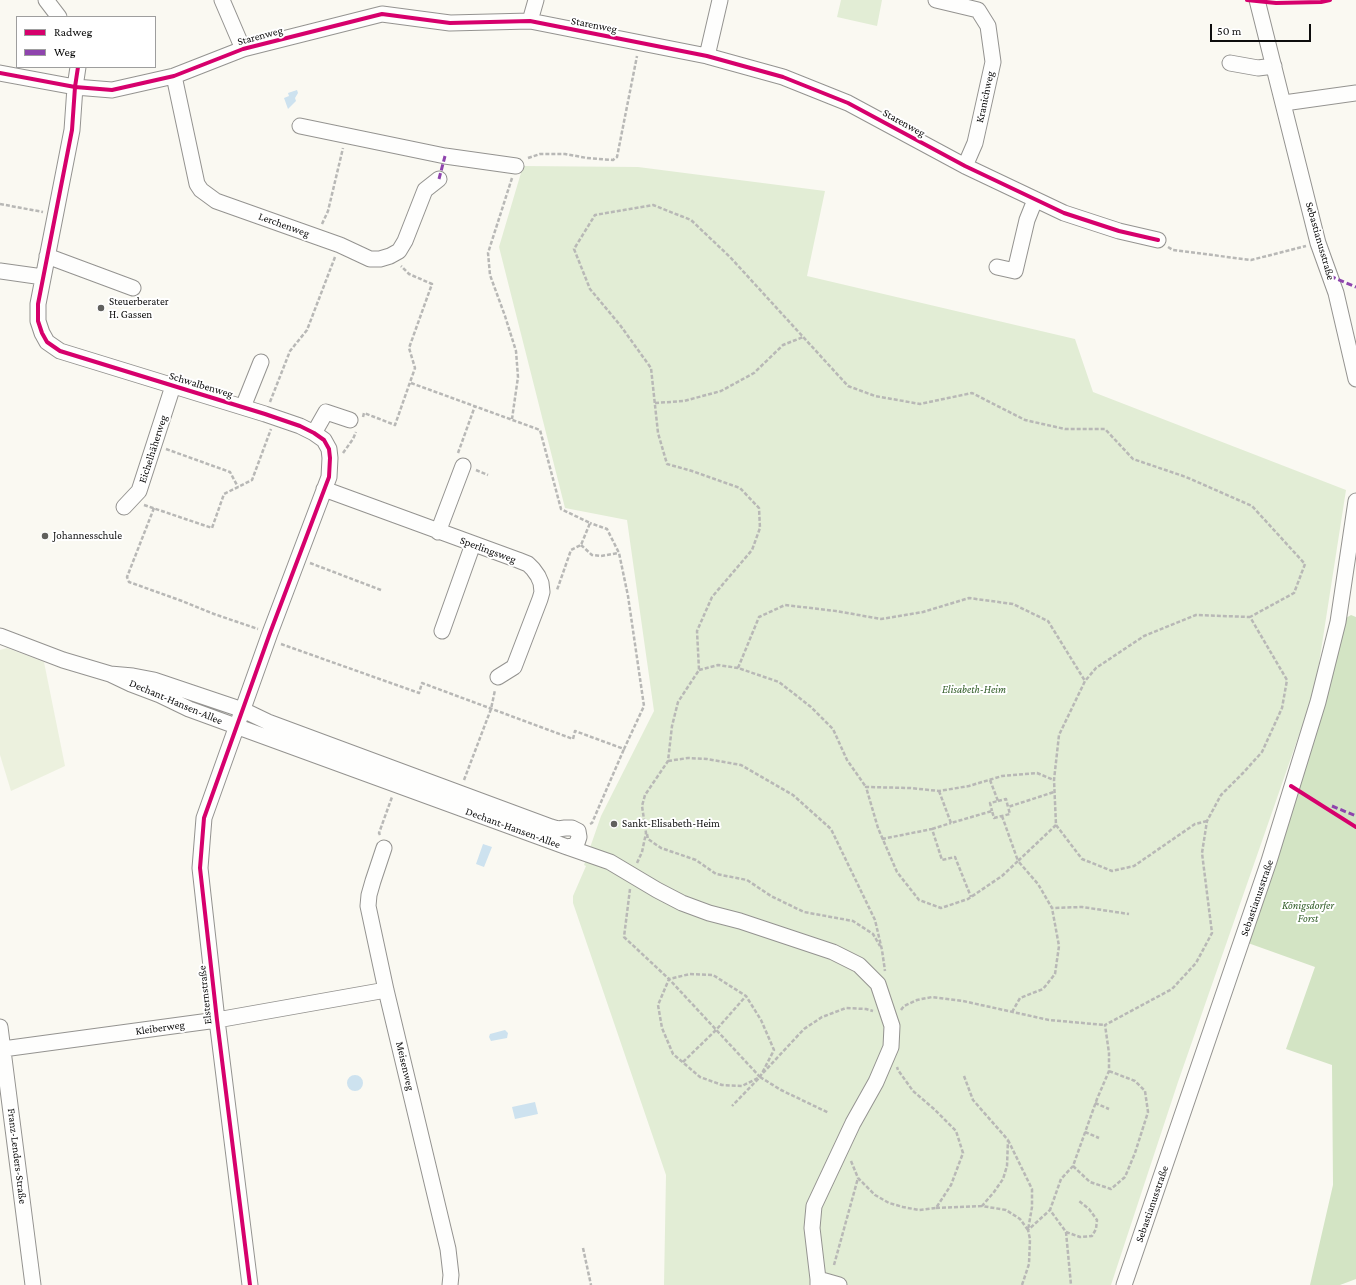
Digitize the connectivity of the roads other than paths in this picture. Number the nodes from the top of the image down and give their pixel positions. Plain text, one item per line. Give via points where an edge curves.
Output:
1 (46, 0) edge
2 (222, 0) edge
3 (536, 0) edge
4 (720, 0) edge
5 (936, 0) edge
6 (1257, 0) edge
7 (381, 7) edge
8 (58, 16) edge
9 (530, 21) junction
10 (243, 49) junction
11 (707, 56) junction
12 (1230, 63) dead end
13 (1274, 66) junction
14 (78, 68) edge
15 (0, 73) edge
16 (174, 76) junction
17 (75, 87) junction
18 (1356, 93) edge
19 (1284, 103) junction
20 (300, 126) dead end
21 (516, 166) road end
22 (965, 166) junction
23 (439, 179) dead end
24 (1035, 200) junction
25 (1158, 240) road end
26 (47, 256) junction
27 (998, 267) dead end
28 (0, 271) edge
29 (44, 277) junction
30 (133, 288) dead end
31 (261, 362) dead end
32 (1356, 379) edge
33 (173, 386) junction
34 (243, 407) junction
35 (356, 422) road end
36 (314, 433) junction
37 (463, 466) road end
38 (324, 490) junction
39 (1356, 501) edge
40 (128, 503) road end
41 (438, 532) junction
42 (473, 544) junction
43 (442, 630) dead end
44 (0, 636) edge
45 (110, 674) junction
46 (498, 677) road end
47 (243, 710) junction
48 (237, 727) junction
49 (384, 848) road end
50 (567, 848) junction
51 (386, 990) junction
52 (217, 1020) junction
53 (0, 1027) edge
54 (3, 1049) junction
55 (818, 1282) edge
56 (33, 1285) edge
57 (250, 1285) edge
58 (450, 1285) edge
59 (839, 1285) edge
60 (1124, 1285) edge

1 - 8 street
2 - 10 street
3 - 9 street
4 - 11 street
5 - 22 street, Kranichweg via 978,10 988,26 993,62 975,143
6 - 13 street, Sebastianusstraße
7 - 9 street, Starenweg via 450,23
7 - 10 street, Starenweg
9 - 11 street, Starenweg
10 - 16 street, Starenweg
11 - 22 street, Starenweg via 783,77 848,103
12 - 13 street via 1258,68
13 - 19 street, Sebastianusstraße
14 - 17 street, Schwalbenweg
15 - 17 street, Starenweg
16 - 17 street, Starenweg via 112,90
16 - 23 street, Lerchenweg via 197,184 216,201 340,245 370,259 380,259 399,251 425,190
17 - 26 street, Schwalbenweg via 72,130
18 - 19 street
19 - 32 street, Sebastianusstraße via 1318,243 1336,293
20 - 21 street via 445,156
22 - 24 street, Starenweg
24 - 25 street, Starenweg via 1064,213 1119,231
24 - 27 street via 1027,220 1015,271
26 - 29 street, Schwalbenweg
26 - 30 street
28 - 29 street
29 - 33 street, Schwalbenweg via 38,304 38,321 47,342 60,351
31 - 34 street
33 - 34 street, Schwalbenweg
33 - 40 street, Eichelhäherweg via 139,491
34 - 36 street, Schwalbenweg
35 - 36 street via 326,412
36 - 38 street, Schwalbenweg via 324,440 329,449 331,464
37 - 41 street
38 - 41 street, Sperlingsweg
38 - 47 street, Schwalbenweg
39 - 60 street, Sebastianusstraße via 1338,622 1318,702 1269,861
41 - 42 street, Sperlingsweg
42 - 43 street
42 - 46 street, Sperlingsweg via 528,564 541,583 540,599 514,667
44 - 45 street, Dechant-Hansen-Allee via 63,660
45 - 47 street, Dechant-Hansen-Allee via 154,680
45 - 48 street, Dechant-Hansen-Allee
47 - 48 street, Elsternstraße
47 - 50 street, Dechant-Hansen-Allee via 268,722 551,827 572,828 578,831 579,837 577,843
48 - 50 street, Dechant-Hansen-Allee
48 - 52 street, Elsternstraße via 204,818 201,849 200,868
49 - 51 street, Meisenweg via 368,906
50 - 55 street via 610,862 682,903 833,952 859,965 878,984 892,1026 892,1047 814,1206 812,1228
51 - 52 street, Kleiberweg
51 - 58 street, Meisenweg via 446,1242
52 - 54 street, Kleiberweg
52 - 57 street, Elsternstraße
53 - 54 street, Franz-Lenders-Straße
54 - 56 street, Franz-Lenders-Straße
55 - 59 street

